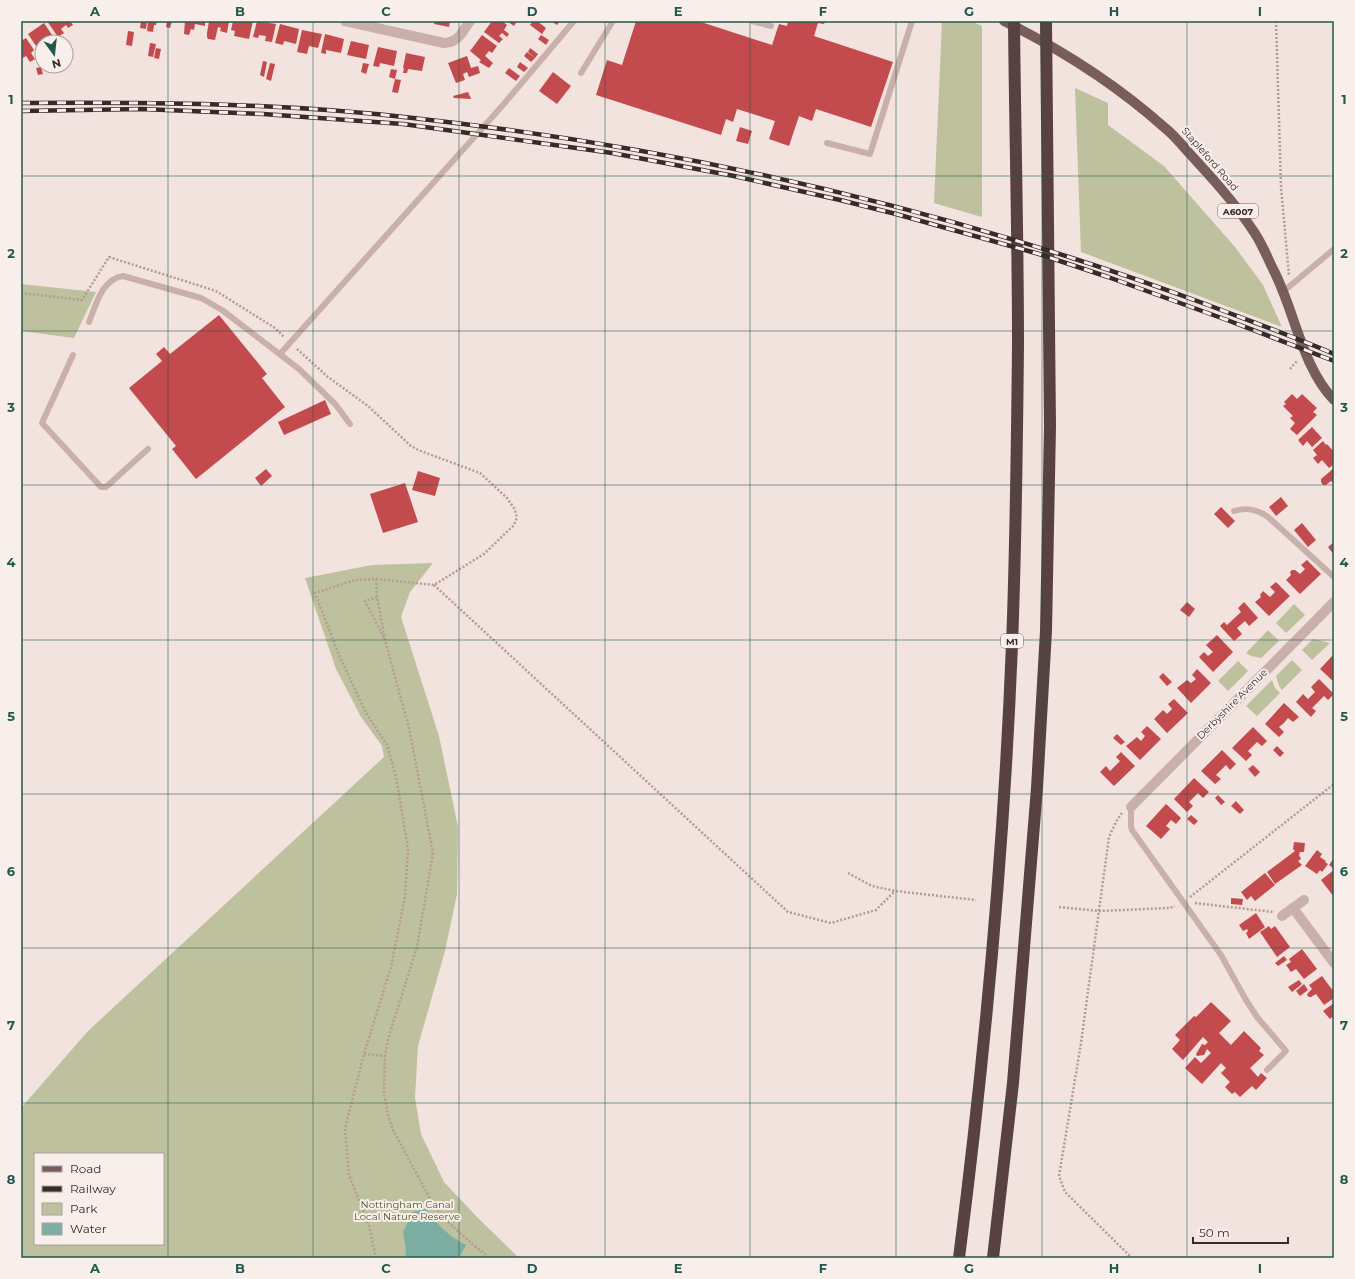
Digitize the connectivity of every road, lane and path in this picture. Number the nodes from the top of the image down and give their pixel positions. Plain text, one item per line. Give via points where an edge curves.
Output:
1 (345, 21) edge
2 (470, 21) edge
3 (574, 21) edge
4 (613, 21) edge
5 (752, 21) edge
6 (912, 21) edge
7 (1004, 21) edge
8 (1014, 21) edge
9 (1046, 21) edge
10 (1276, 21) edge
11 (771, 26) dead end
12 (581, 74) dead end
13 (827, 143) dead end
14 (1334, 249) edge
15 (1287, 288) junction
16 (89, 322) dead end
17 (291, 343) junction
18 (280, 354) junction
19 (73, 355) dead end
20 (1334, 400) edge
21 (350, 424) dead end
22 (148, 449) dead end
23 (1234, 511) dead end
24 (1334, 577) edge
25 (376, 579) junction
26 (434, 584) junction
27 (377, 597) junction
28 (1334, 602) edge
29 (385, 640) junction
30 (1334, 784) edge
31 (1131, 806) junction
32 (848, 873) dead end
33 (895, 891) junction
34 (976, 900) dead end
35 (1304, 900) dead end
36 (1185, 904) junction
37 (1059, 907) dead end
38 (1292, 908) junction
39 (1099, 910) junction
40 (1282, 916) joint
41 (1334, 963) edge
42 (364, 1054) junction
43 (385, 1056) junction
44 (1267, 1070) dead end
45 (376, 1258) edge
46 (490, 1258) edge
47 (959, 1258) edge
48 (993, 1258) edge
49 (1132, 1258) edge

1 - 2 street via 451,43
3 - 17 lane via 503,105
4 - 12 lane
5 - 11 lane
6 - 13 lane via 870,154
7 - 15 main road, Stapleford Road / A6007 via 1083,66 1166,128 1211,176 1253,230
8 - 47 highway, M1 via 1018,344 1012,646 993,944
9 - 48 highway via 1050,426 1046,632 1037,788 1014,1075
10 - 15 path
14 - 15 lane
15 - 20 main road, Stapleford Road / A6007 via 1305,352 1327,393
16 - 18 lane via 108,283 116,277 123,276 201,298 222,310
17 - 18 lane
17 - 26 path via 328,377 368,406 411,446 480,473 514,508 517,517 514,524 484,554
18 - 21 lane via 336,405
19 - 22 lane via 42,423 101,487 106,487
23 - 24 lane via 1260,511
25 - 26 path
25 - 27 path
25 - 42 path via 355,580 315,593 339,655 366,713 387,745 396,777 408,849 405,897 391,967
26 - 33 path via 788,912 831,923 876,910
27 - 29 path
27 - 29 path via 365,601
28 - 31 street, Derbyshire Avenue
29 - 43 path via 409,728 433,853 417,947
30 - 36 path
31 - 36 lane via 1132,830
31 - 39 path via 1117,820 1109,837
32 - 33 path via 872,886
33 - 34 path
35 - 38 street
36 - 39 path via 1169,908
36 - 40 path via 1277,912
36 - 44 lane via 1221,955 1257,1017 1286,1051
37 - 39 path
38 - 40 street
38 - 41 street
39 - 49 path via 1059,1176 1065,1192
42 - 43 path
42 - 45 path via 345,1129 349,1175 369,1226
43 - 46 path via 384,1093 393,1130 433,1204 447,1221

